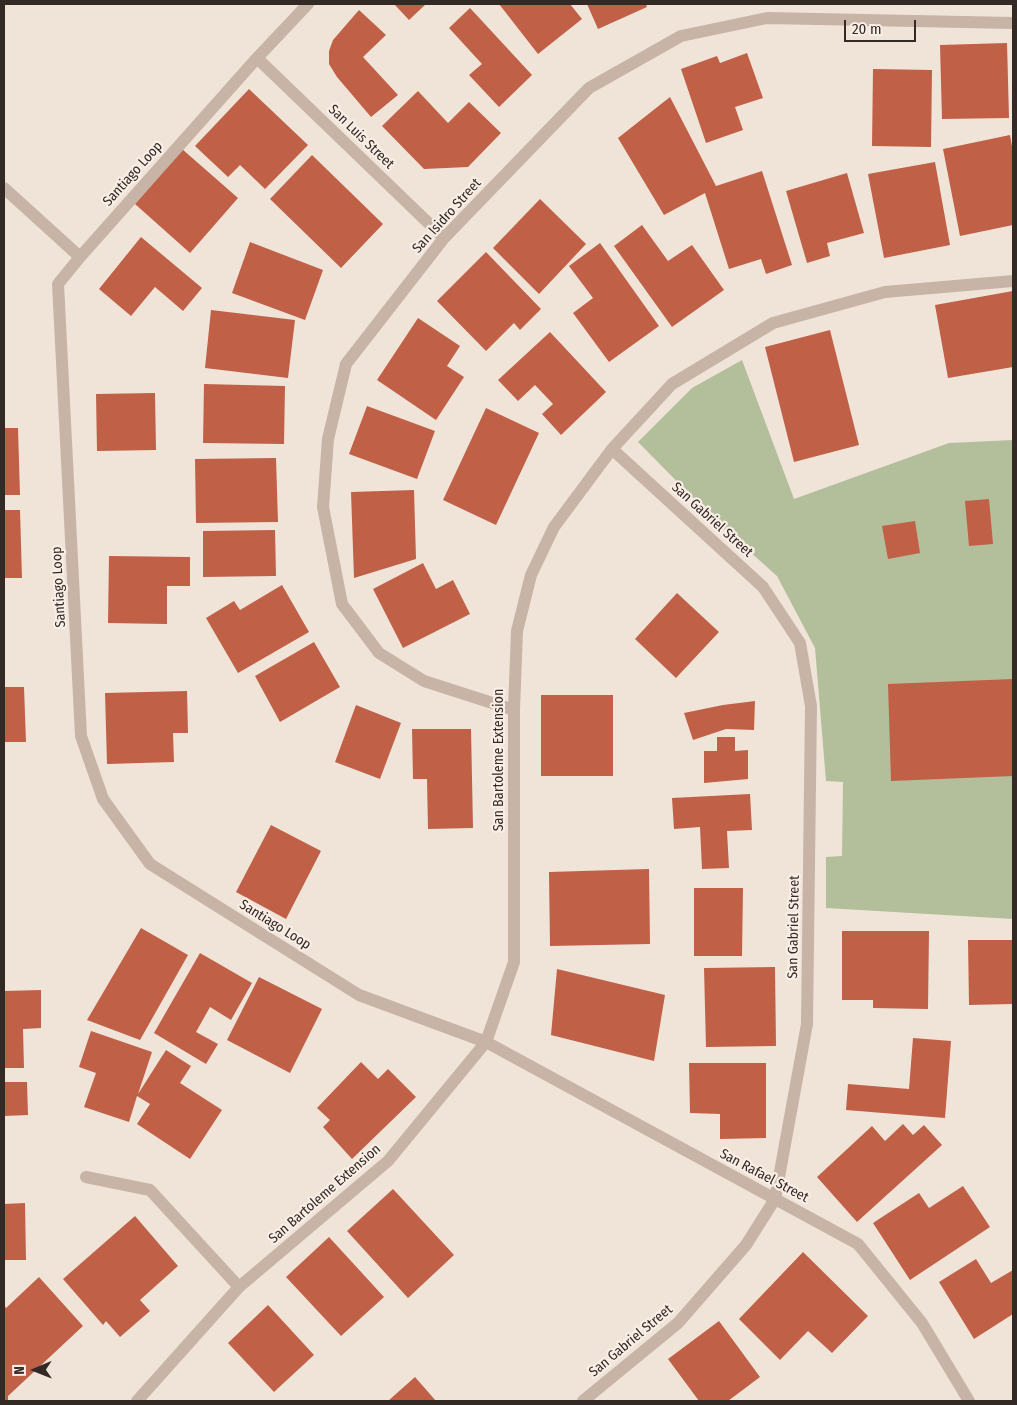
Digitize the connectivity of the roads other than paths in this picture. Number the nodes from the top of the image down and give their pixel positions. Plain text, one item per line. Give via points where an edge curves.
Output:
1 (308, 4) edge
2 (1013, 23) edge
3 (257, 58) junction
4 (4, 188) edge
5 (444, 238) junction
6 (80, 257) junction
7 (1013, 281) edge
8 (612, 449) junction
9 (514, 710) junction
10 (486, 1042) junction
11 (86, 1177) dead end
12 (775, 1199) junction
13 (238, 1287) junction
14 (137, 1401) edge
15 (582, 1401) edge
16 (969, 1401) edge

1 - 3 street, Santiago Loop
2 - 5 street, San Isidro Street via 767,18 681,36 588,88
3 - 5 street, San Luis Street
3 - 6 street, Santiago Loop
4 - 6 street
5 - 9 street, San Isidro Street via 346,364 328,439 323,507 342,604 379,653 424,681
6 - 10 street, Santiago Loop via 58,284 81,736 102,799 150,864 358,995
7 - 8 street, San Bartoleme Extension via 885,292 773,323 672,384
8 - 9 street, San Bartoleme Extension via 554,527 531,575 517,631
8 - 12 street, San Gabriel Street via 763,587 800,643 811,706 808,1024
9 - 10 street, San Bartoleme Extension via 514,962
10 - 12 street, San Rafael Street
10 - 13 street, San Bartoleme Extension via 388,1161
11 - 13 street via 150,1190
12 - 15 street, San Gabriel Street via 746,1245 678,1323
12 - 16 street, San Rafael Street via 858,1244 922,1323
13 - 14 street, San Bartoleme Extension

